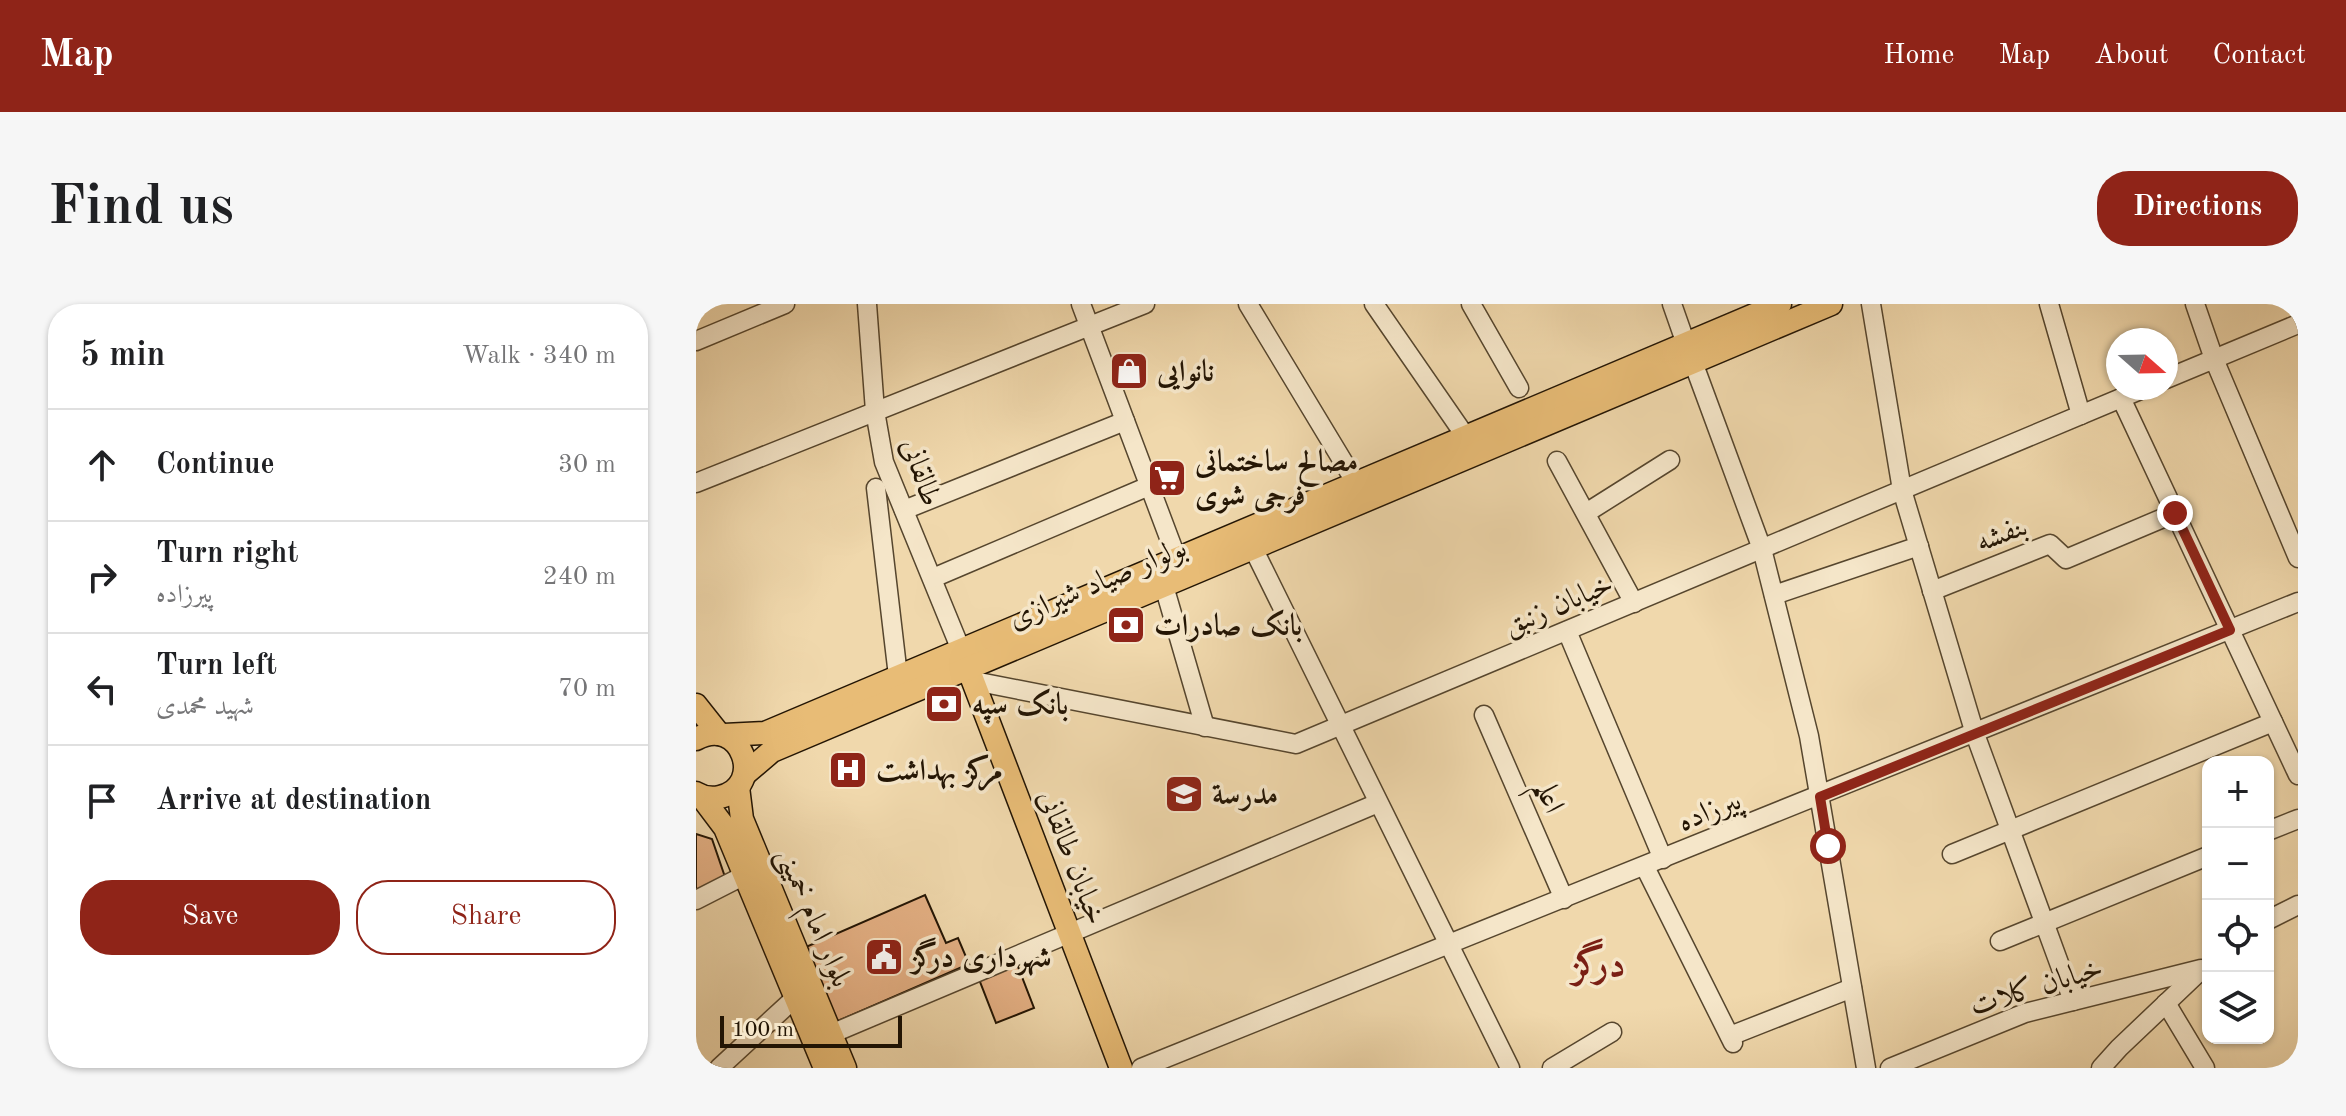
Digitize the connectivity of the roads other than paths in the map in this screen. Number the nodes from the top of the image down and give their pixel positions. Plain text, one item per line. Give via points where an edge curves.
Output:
1 (785, 304) edge
2 (867, 304) edge
3 (1081, 304) edge
4 (1145, 304) edge
5 (1248, 304) edge
6 (1374, 304) edge
7 (1471, 304) edge
8 (1672, 304) edge
9 (1780, 304) edge
10 (1831, 304) edge
11 (1871, 304) edge
12 (2049, 304) edge
13 (2195, 304) edge
14 (2298, 324) edge
15 (1089, 326) junction
16 (696, 341) edge
17 (1690, 353) junction
18 (2214, 359) junction
19 (2178, 374) edge
20 (1519, 388) dead end
21 (2116, 400) edge
22 (2122, 400) edge
23 (875, 411) junction
24 (2081, 415) junction
25 (1125, 421) junction
26 (1466, 437) junction
27 (1670, 460) dead end
28 (1557, 461) dead end
29 (696, 483) edge
30 (1356, 483) junction
31 (1149, 486) junction
32 (876, 488) dead end
33 (1902, 490) junction
34 (904, 510) junction
35 (1586, 513) junction
36 (2175, 513) junction
37 (1919, 546) junction
38 (1253, 548) junction
39 (1762, 549) junction
40 (2298, 558) edge
41 (1177, 559) junction
42 (933, 578) junction
43 (1164, 586) junction
44 (1932, 591) junction
45 (1774, 595) junction
46 (2298, 602) edge
47 (1634, 603) junction
48 (2230, 630) junction
49 (1567, 631) junction
50 (968, 666) junction
51 (898, 676) junction
52 (696, 705) edge
53 (1484, 715) dead end
54 (2273, 722) junction
55 (1340, 726) junction
56 (1205, 727) junction
57 (1975, 734) junction
58 (722, 735) junction
59 (696, 739) edge
60 (2298, 775) edge
61 (741, 781) junction
62 (698, 795) edge
63 (1820, 797) junction
64 (1378, 803) junction
65 (2298, 819) edge
66 (2274, 829) edge
67 (2011, 830) junction
68 (1952, 854) dead end
69 (2202, 858) edge
70 (1663, 859) junction
71 (1645, 867) junction
72 (745, 875) junction
73 (1564, 899) junction
74 (696, 900) edge
75 (2298, 905) edge
76 (2274, 917) edge
77 (2044, 923) junction
78 (1070, 933) junction
79 (2000, 941) dead end
80 (1447, 945) junction
81 (2202, 968) edge
82 (2202, 970) edge
83 (1852, 988) junction
84 (796, 997) junction
85 (2073, 1001) junction
86 (2166, 1003) junction
87 (1612, 1032) dead end
88 (831, 1034) junction
89 (719, 1068) edge
90 (825, 1068) edge
91 (845, 1068) edge
92 (1121, 1068) edge
93 (1141, 1068) edge
94 (1510, 1068) edge
95 (1552, 1068) edge
96 (1866, 1068) edge
97 (1890, 1068) edge
98 (2101, 1068) edge
99 (2205, 1068) edge

1 - 16 street
2 - 23 street, طالقانی
3 - 15 street
4 - 15 street
5 - 30 street
6 - 26 street
7 - 20 street
8 - 17 street
9 - 17 main road, بولوار صیاد شیرازی
10 - 17 main road, بولوار صیاد شیرازی
11 - 33 street
12 - 24 street
13 - 18 street
14 - 18 street
15 - 23 street
15 - 25 street
17 - 26 main road, بولوار صیاد شیرازی
17 - 38 main road, بولوار صیاد شیرازی
17 - 39 street
18 - 19 street
18 - 40 street
21 - 24 street, خیابان زنبق
22 - 36 street
23 - 29 street
23 - 34 street, طالقانی via 884,462
24 - 33 street, خیابان زنبق
25 - 31 street
25 - 34 street
26 - 30 main road, بولوار صیاد شیرازی
27 - 35 street
28 - 35 street
30 - 41 main road, بولوار صیاد شیرازی
31 - 41 street
31 - 42 street
32 - 51 street
33 - 37 street
33 - 39 street, خیابان زنبق
34 - 42 street, طالقانی
35 - 47 street
36 - 44 street, بنفشه via 2066,559 2050,544
36 - 48 street
37 - 44 street
37 - 45 street
38 - 43 main road, بولوار صیاد شیرازی
38 - 55 street
39 - 45 street
39 - 47 street, خیابان زنبق
41 - 50 main road, بولوار صیاد شیرازی
42 - 50 street, طالقانی
43 - 50 main road, بولوار صیاد شیرازی
43 - 56 street
44 - 57 street
45 - 63 street
46 - 48 street, پیرزاده
47 - 49 street, خیابان زنبق
48 - 54 street
48 - 57 street, پیرزاده
49 - 55 street, خیابان زنبق
49 - 70 street
50 - 51 main road, بولوار صیاد شیرازی
50 - 56 street, خیابان زنبق
50 - 61 main road, بولوار صیاد شیرازی via 772,751
50 - 78 main road, خیابان طالقانی
51 - 58 main road, بولوار صیاد شیرازی via 765,733
52 - 58 main road
53 - 73 street, اعلم
54 - 60 street
54 - 67 street
55 - 56 street, خیابان زنبق via 1296,744
55 - 64 street
57 - 63 street, پیرزاده
57 - 67 street
58 - 59 main road, بولوار صیاد شیرازی
58 - 61 main road, بلوار امام خمینی via 743,753
61 - 62 main road via 726,796
61 - 88 main road, بلوار امام خمینی via 742,819
62 - 72 main road, بلوار امام خمینی via 725,828
63 - 70 street, پیرزاده
63 - 83 street
64 - 78 street
64 - 80 street
65 - 66 street
67 - 68 street
67 - 77 street
69 - 77 street
70 - 71 street, پیرزاده
71 - 73 street, پیرزاده
71 - 83 street via 1732,1039
72 - 74 street
72 - 84 main road, بلوار امام خمینی
73 - 80 street, پیرزاده
75 - 76 street
77 - 79 street
77 - 85 street
78 - 88 street
78 - 92 main road, خیابان طالقانی
80 - 93 street, پیرزاده
80 - 94 street
81 - 85 street, خیابان کلات
82 - 86 street
83 - 96 street
84 - 89 street
84 - 90 main road, بلوار امام خمینی
85 - 97 street, خیابان کلات via 2025,1013
86 - 98 street
86 - 99 street
87 - 95 street
88 - 91 main road, بلوار امام خمینی

